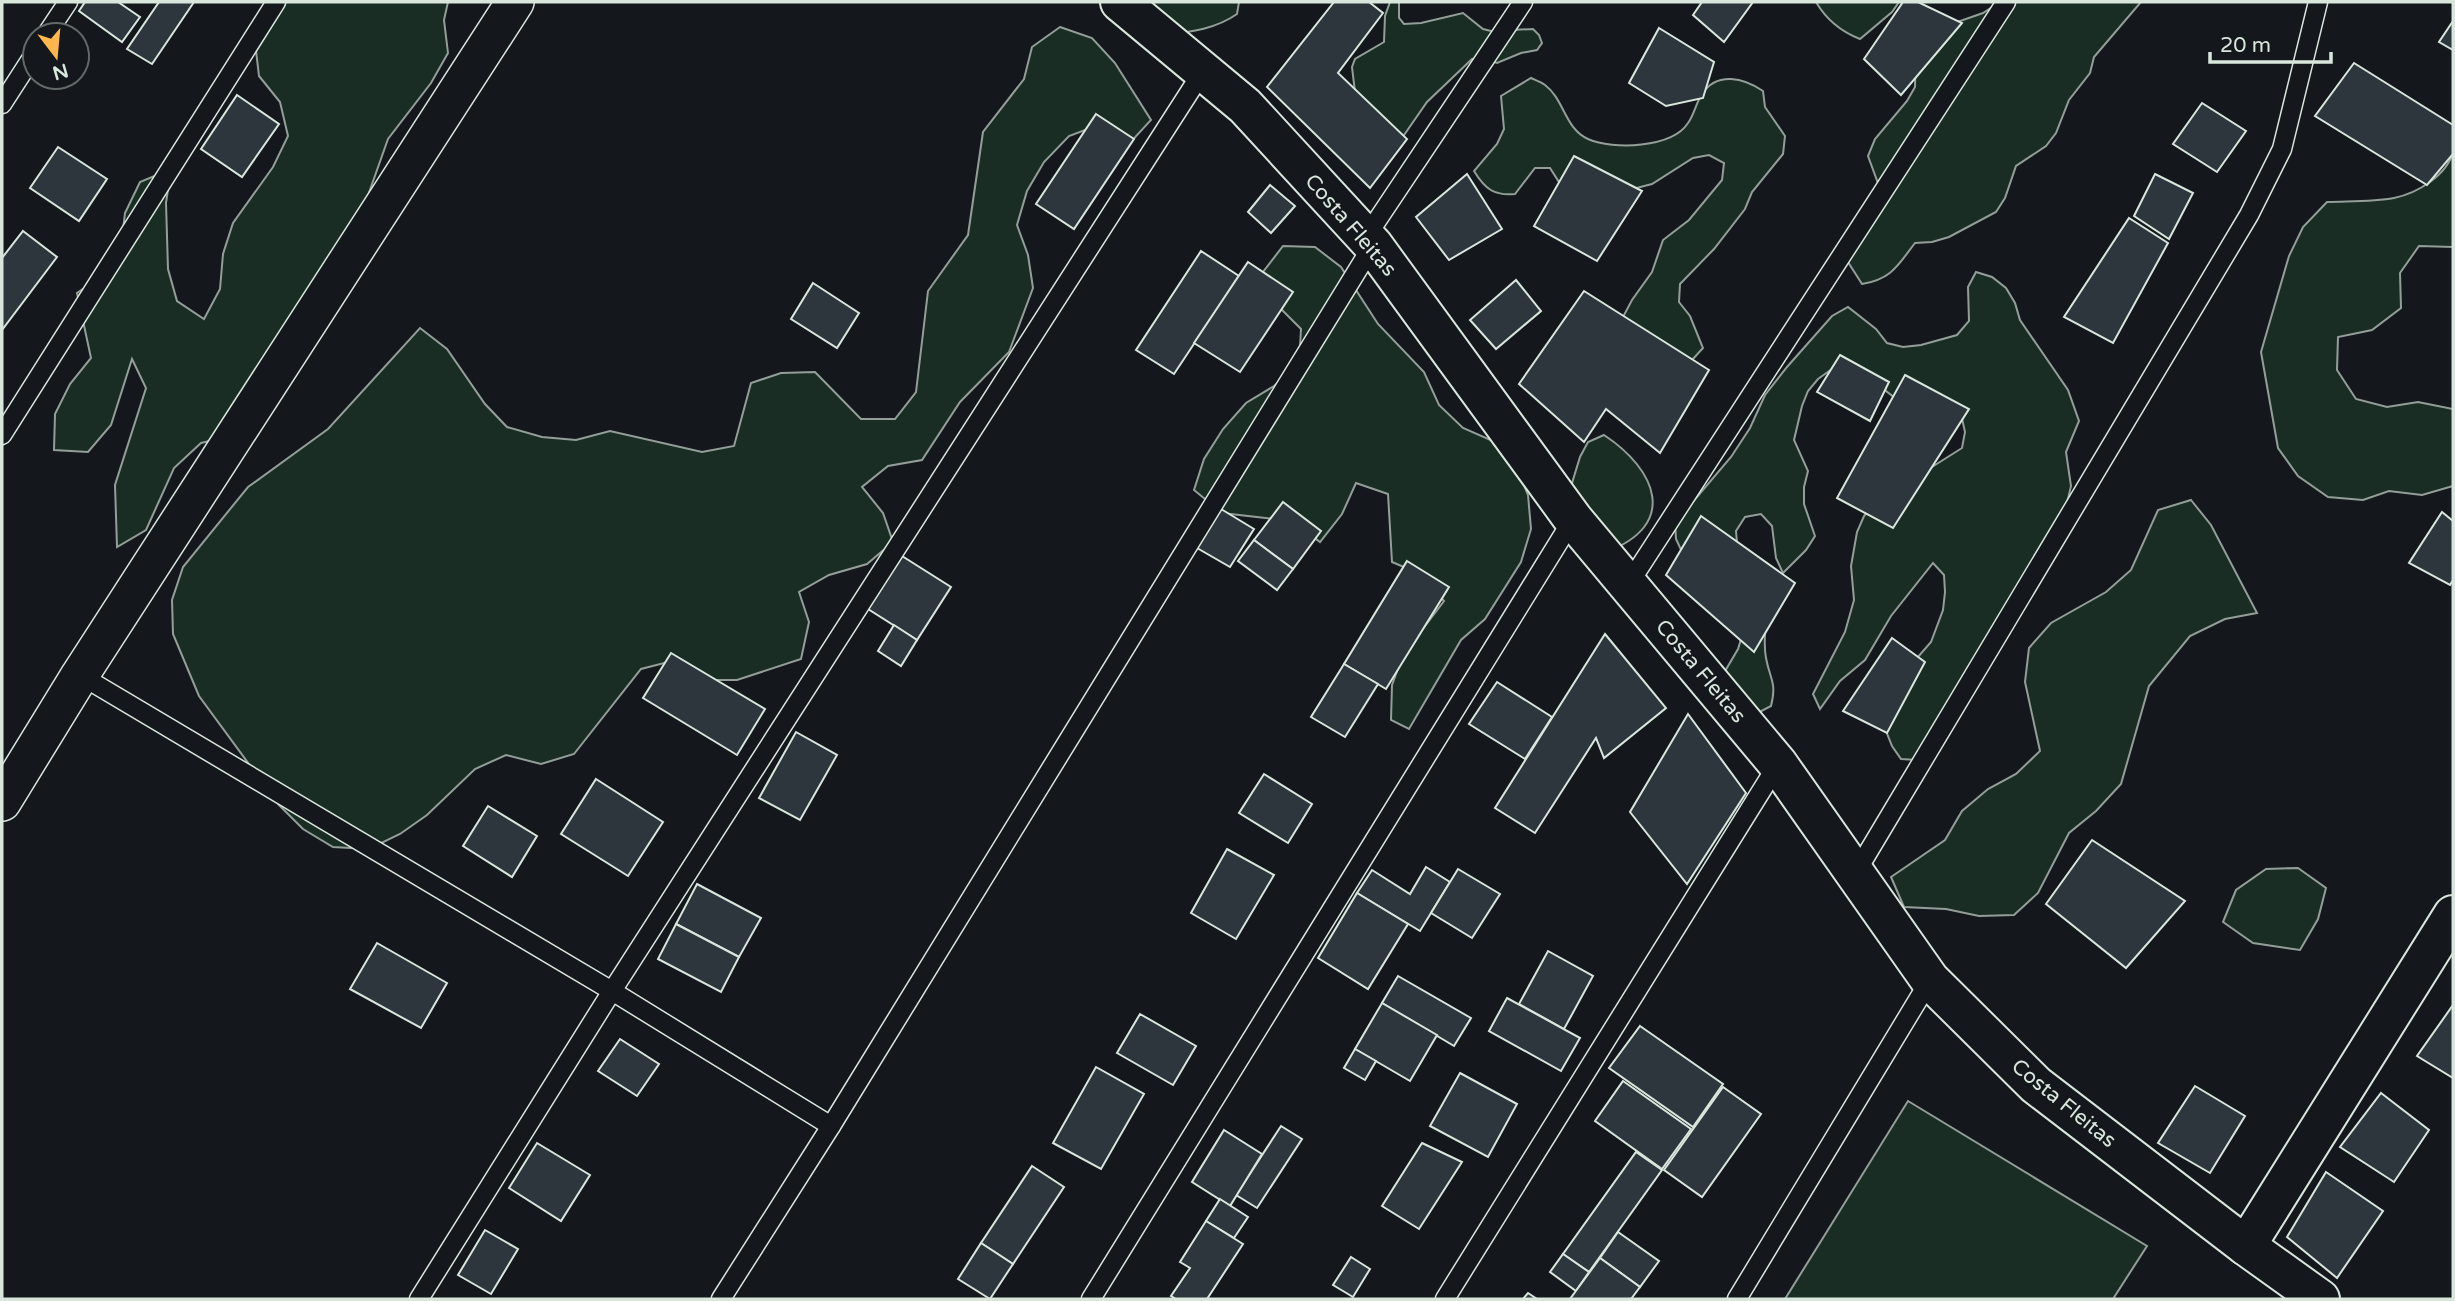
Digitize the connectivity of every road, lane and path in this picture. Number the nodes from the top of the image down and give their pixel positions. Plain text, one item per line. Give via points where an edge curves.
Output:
1 (68, 2) edge
2 (276, 2) edge
3 (514, 2) edge
4 (1120, 2) edge
5 (1523, 2) edge
6 (2006, 2) edge
7 (2318, 2) edge
8 (55, 21) edge
9 (1203, 71) junction
10 (21, 75) edge
11 (2, 104) edge
12 (1370, 241) junction
13 (2, 435) edge
14 (1573, 519) junction
15 (1629, 585) junction
16 (80, 675) junction
17 (1778, 764) junction
18 (2, 802) edge
19 (1855, 874) junction
20 (2453, 915) edge
21 (1930, 980) junction
22 (612, 991) junction
23 (831, 1126) junction
24 (2246, 1246) junction
25 (419, 1299) edge
26 (720, 1299) edge
27 (1091, 1299) edge
28 (1445, 1299) edge
29 (1737, 1299) edge
30 (2320, 1299) edge

1 - 8 lane
2 - 13 lane
3 - 16 street
4 - 9 main road, Costa Fleitas
5 - 12 lane
6 - 15 lane
7 - 19 lane via 2282,149 2249,215
9 - 12 main road, Costa Fleitas via 1245,106
9 - 22 lane
10 - 11 lane
12 - 14 main road, Costa Fleitas
12 - 23 lane
14 - 15 main road, Costa Fleitas
14 - 27 lane
15 - 17 main road, Costa Fleitas
16 - 18 street
16 - 22 lane
17 - 19 main road, Costa Fleitas
17 - 28 lane
19 - 21 main road, Costa Fleitas
20 - 24 main road
21 - 24 main road, Costa Fleitas via 2036,1085
21 - 29 lane
22 - 23 lane
22 - 25 lane
23 - 26 lane
24 - 30 main road, Costa Fleitas

